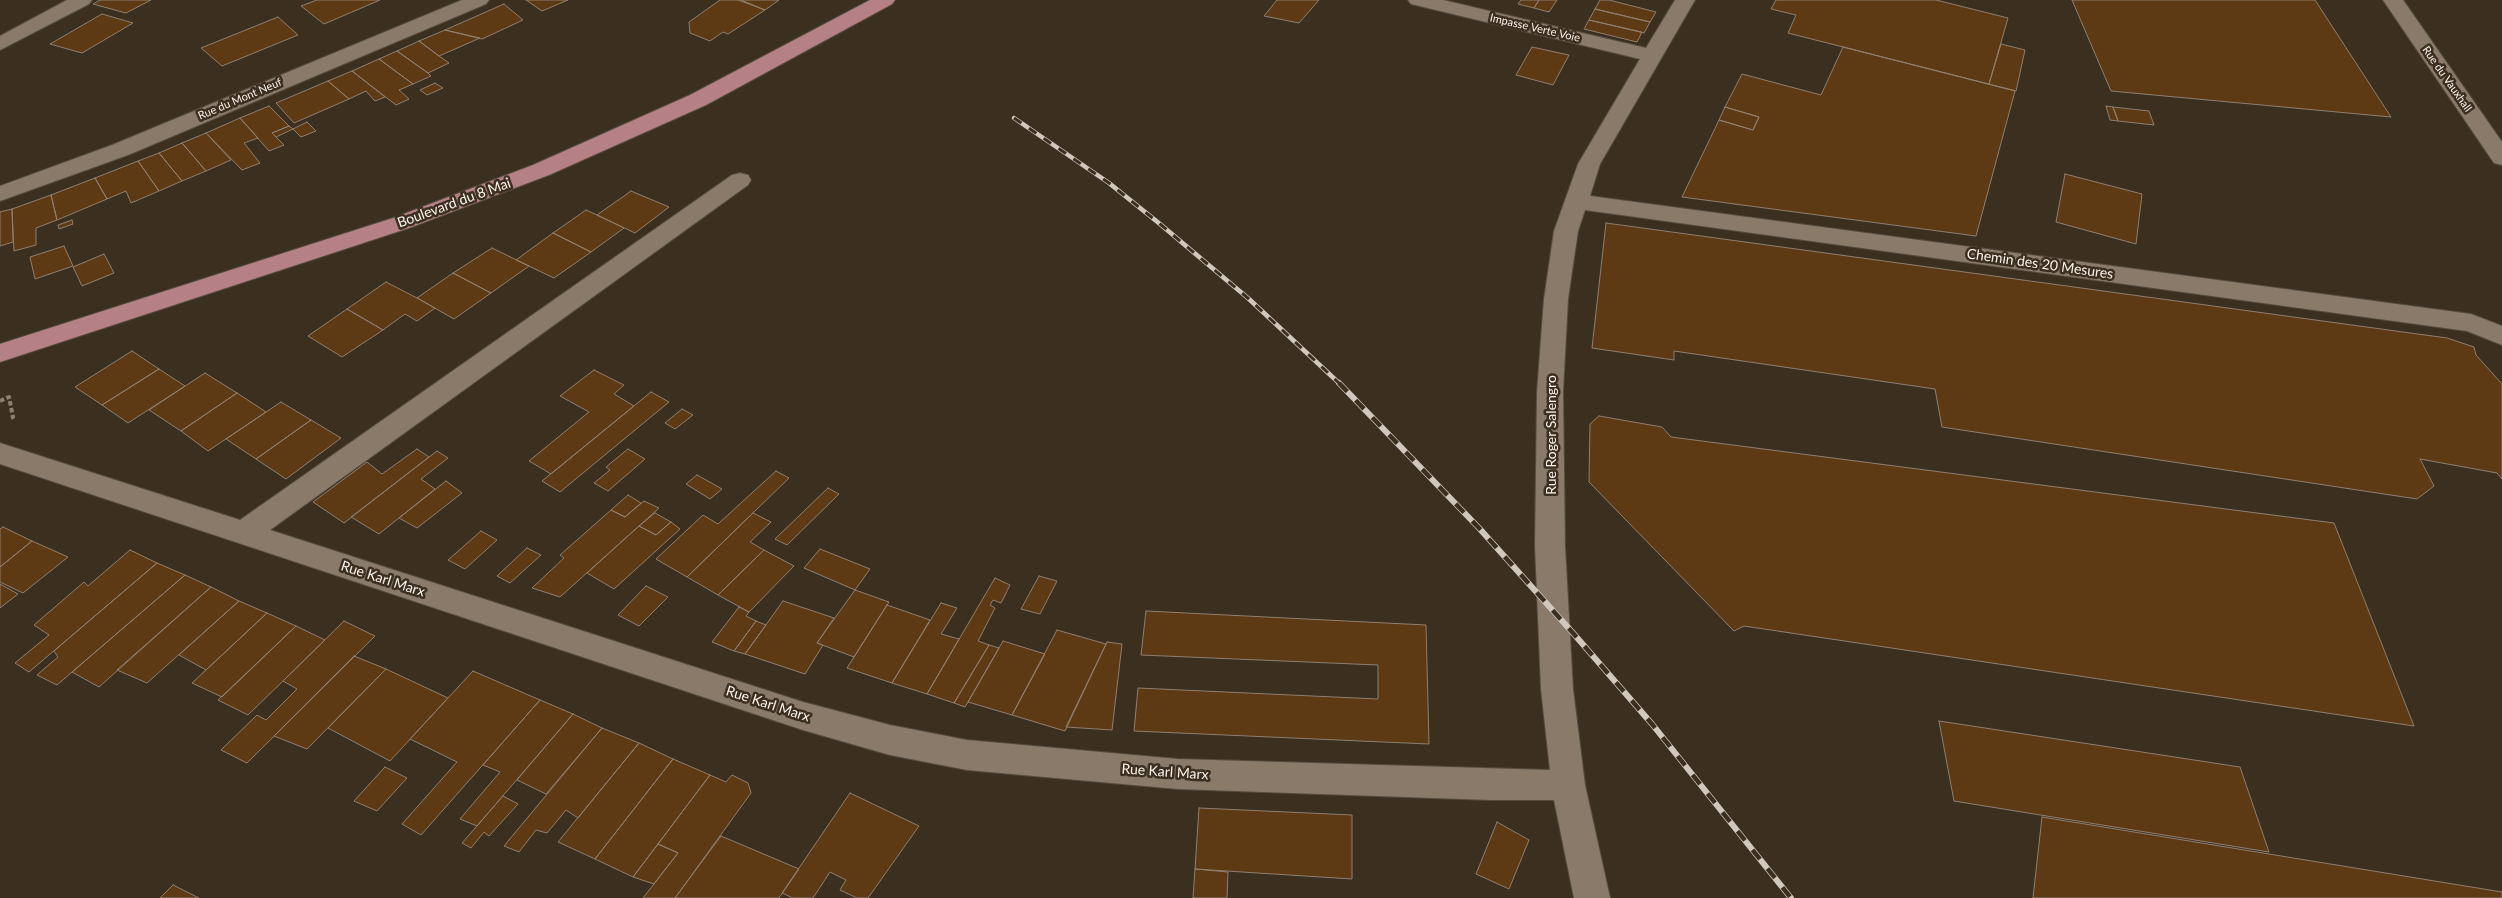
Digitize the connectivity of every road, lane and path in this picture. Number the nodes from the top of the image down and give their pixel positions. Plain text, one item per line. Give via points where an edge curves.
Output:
1 (82, 0) edge
2 (479, 0) edge
3 (885, 0) edge
4 (1418, 0) edge
5 (1685, 0) edge
6 (2393, 0) edge
7 (0, 44) edge
8 (1652, 56) junction
9 (2502, 158) edge
10 (740, 180) dead end
11 (0, 194) edge
12 (1575, 201) junction
13 (2502, 336) edge
14 (0, 352) edge
15 (0, 401) edge
16 (6, 420) dead end
17 (0, 453) edge
18 (244, 533) junction
19 (1568, 785) junction
20 (1592, 898) edge

1 - 7 street
2 - 11 street, Rue du Mont Neuf via 120,150
3 - 14 main road, Boulevard du 8 Mai via 698,100 533,173 401,223
4 - 8 street, Impasse Verte Voie
5 - 8 street, Rue Roger Salengro
6 - 9 street, Rue du Vauxhall
8 - 12 street, Rue Roger Salengro via 1598,146
10 - 18 street
12 - 13 street, Chemin des 20 Mesures via 2471,323
12 - 19 street, Rue Roger Salengro via 1558,279 1550,392 1550,546 1559,714
15 - 16 path via 9,397 12,417
17 - 18 street, Rue Karl Marx
18 - 19 street, Rue Karl Marx via 850,731 930,748 1010,760 1178,774
19 - 20 street, Rue Roger Salengro

